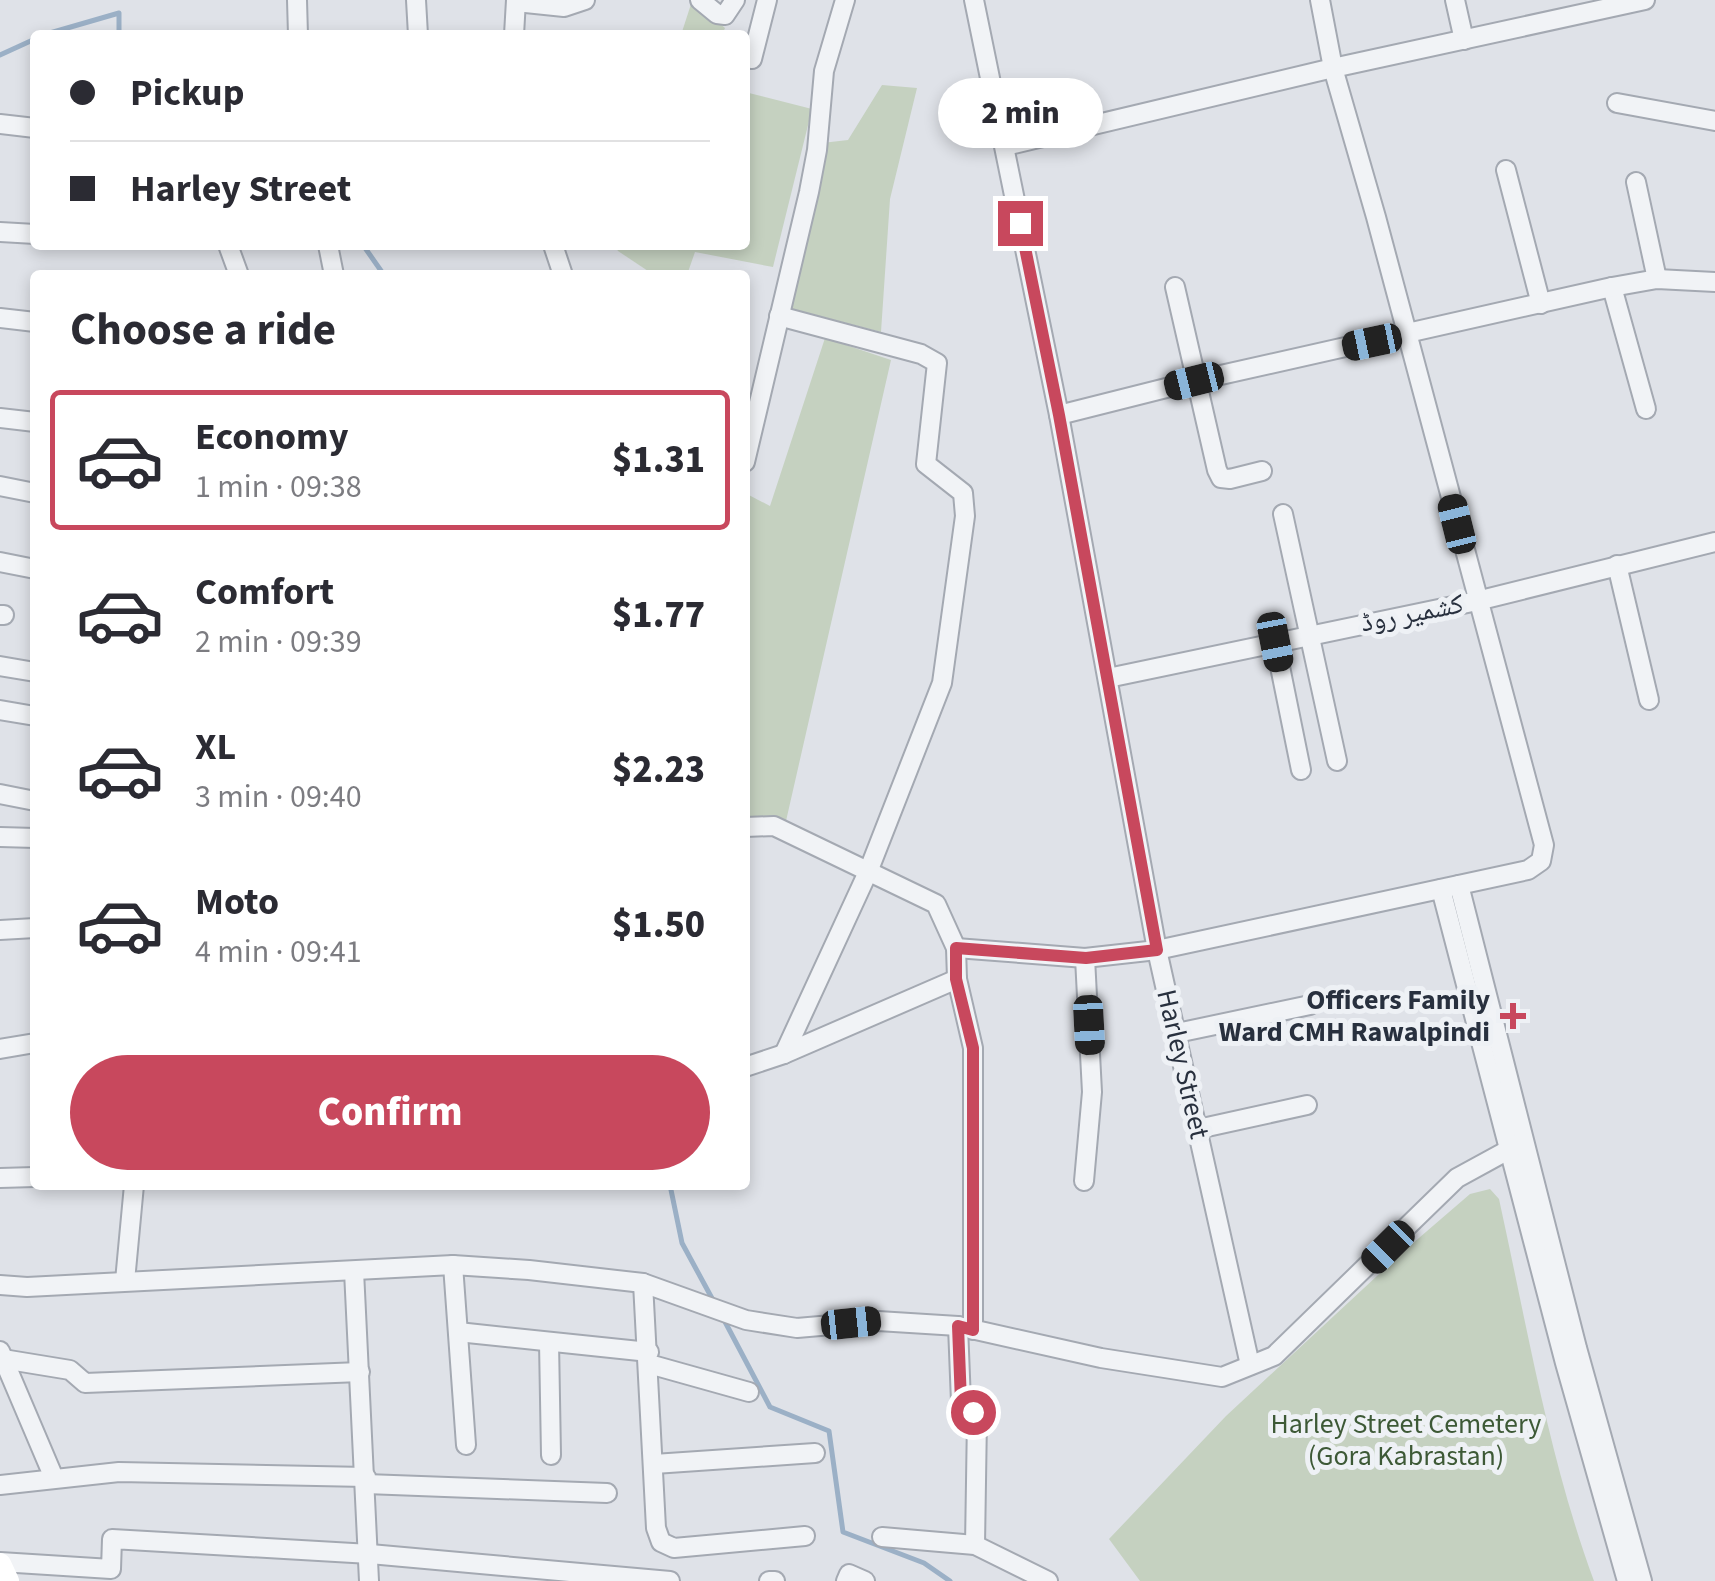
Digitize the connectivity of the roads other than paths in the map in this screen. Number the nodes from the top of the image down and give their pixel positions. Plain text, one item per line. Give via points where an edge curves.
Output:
1 (296, 0) edge
2 (416, 0) edge
3 (585, 0) edge
4 (700, 0) edge
5 (735, 0) edge
6 (768, 0) edge
7 (845, 0) edge
8 (974, 0) edge
9 (1320, 0) edge
10 (1456, 0) edge
11 (1645, 0) edge
12 (516, 1) edge
13 (298, 30) edge
14 (418, 30) edge
15 (514, 30) edge
16 (1464, 40) junction
17 (752, 59) dead end
18 (1333, 68) junction
19 (1617, 102) dead end
20 (1715, 121) edge
21 (0, 124) edge
22 (30, 127) edge
23 (1005, 146) junction
24 (1506, 170) dead end
25 (1636, 182) dead end
26 (0, 232) edge
27 (30, 234) edge
28 (1658, 279) junction
29 (1715, 282) edge
30 (1175, 287) dead end
31 (1612, 287) junction
32 (1542, 304) junction
33 (779, 316) junction
34 (0, 318) edge
35 (30, 321) edge
36 (1408, 334) junction
37 (1194, 381) junction
38 (1646, 409) dead end
39 (1059, 415) junction
40 (0, 418) edge
41 (30, 421) edge
42 (750, 441) edge
43 (1262, 472) dead end
44 (0, 486) edge
45 (30, 492) edge
46 (1283, 514) dead end
47 (1715, 542) edge
48 (0, 562) edge
49 (1617, 565) junction
50 (30, 568) edge
51 (1477, 600) junction
52 (1310, 633) junction
53 (1275, 642) junction
54 (0, 666) edge
55 (30, 671) edge
56 (1108, 678) junction
57 (1649, 700) dead end
58 (0, 710) edge
59 (30, 715) edge
60 (1337, 761) dead end
61 (1301, 770) dead end
62 (0, 794) edge
63 (30, 800) edge
64 (750, 827) edge
65 (0, 837) edge
66 (30, 838) edge
67 (868, 872) junction
68 (1450, 887) junction
69 (30, 928) edge
70 (0, 930) edge
71 (956, 948) junction
72 (1157, 950) junction
73 (1086, 958) junction
74 (956, 979) junction
75 (1310, 1004) dead end
76 (1176, 1034) junction
77 (30, 1044) edge
78 (0, 1048) edge
79 (784, 1054) junction
80 (750, 1065) edge
81 (1306, 1105) dead end
82 (1198, 1129) junction
83 (1515, 1146) junction
84 (30, 1177) edge
85 (0, 1178) edge
86 (1084, 1180) dead end
87 (134, 1190) edge
88 (453, 1265) junction
89 (354, 1271) junction
90 (125, 1281) junction
91 (643, 1283) junction
92 (0, 1284) edge
93 (966, 1328) junction
94 (458, 1332) junction
95 (549, 1342) junction
96 (2, 1354) edge
97 (649, 1358) junction
98 (1250, 1365) junction
99 (360, 1372) junction
100 (748, 1392) dead end
101 (466, 1445) dead end
102 (815, 1453) dead end
103 (551, 1455) dead end
104 (654, 1464) junction
105 (54, 1478) junction
106 (366, 1480) junction
107 (0, 1485) edge
108 (606, 1493) dead end
109 (805, 1536) dead end
110 (882, 1537) dead end
111 (975, 1545) junction
112 (370, 1554) junction
113 (0, 1563) edge
114 (113, 1575) edge
115 (8, 1581) edge
116 (369, 1581) edge
117 (670, 1581) edge
118 (846, 1581) edge
119 (865, 1581) edge
120 (1048, 1581) edge
121 (1627, 1581) edge
122 (1642, 1581) edge

1 - 13 street
2 - 14 street
3 - 12 street via 564,7
4 - 5 street via 725,15
6 - 17 street
7 - 33 street via 824,72 812,178
8 - 23 street, Harley Street
9 - 18 street
10 - 16 street
11 - 16 street
12 - 15 street
16 - 18 street
18 - 23 street
18 - 36 street
19 - 20 street
21 - 22 street
23 - 39 street, Harley Street
24 - 32 street
25 - 28 street
26 - 27 street
28 - 29 street
28 - 31 street
30 - 37 street
31 - 32 street
31 - 38 street
32 - 36 street
33 - 42 street
33 - 67 street via 938,363 926,464 963,492 942,684
34 - 35 street
36 - 37 street
36 - 51 street
37 - 39 street
37 - 43 street via 1221,478
39 - 56 street, Harley Street
40 - 41 street
44 - 45 street
46 - 52 street
47 - 49 street, کشمیر روڈ
48 - 50 street
49 - 51 street, کشمیر روڈ
49 - 57 street
51 - 52 street, کشمیر روڈ
51 - 68 street via 1544,845 1541,861 1528,870
52 - 53 street, کشمیر روڈ
52 - 60 street
53 - 56 street, کشمیر روڈ
53 - 61 street
54 - 55 street
56 - 72 street, Harley Street
58 - 59 street
62 - 63 street
64 - 67 street via 774,826
65 - 66 street
67 - 71 street via 936,904
67 - 79 street
68 - 72 street
68 - 83 street
69 - 70 street
71 - 73 street
71 - 74 street
72 - 73 street
72 - 76 street, Harley Street
73 - 86 street via 1092,1092
74 - 79 street
74 - 93 street via 973,1048
75 - 76 street
76 - 82 street, Harley Street
77 - 78 street
79 - 80 street
81 - 82 street
82 - 98 street, Harley Street
83 - 98 street via 1457,1178 1274,1356
83 - 121 street
83 - 122 street
84 - 85 street
87 - 90 street
88 - 89 street
88 - 91 street
88 - 94 street
89 - 90 street
89 - 99 street
90 - 92 street
91 - 93 street via 746,1320 797,1328 878,1320
91 - 97 street
93 - 98 street via 1222,1377
93 - 111 street via 961,1402 976,1418
94 - 95 street
94 - 101 street
95 - 97 street
95 - 103 street
96 - 99 street via 70,1370 84,1383
96 - 105 street
97 - 100 street
97 - 104 street
99 - 106 street
102 - 104 street
104 - 109 street via 661,1542 674,1548
105 - 106 street via 119,1472
105 - 107 street
106 - 108 street
106 - 112 street
110 - 111 street
111 - 120 street
112 - 114 street via 112,1539
112 - 116 street
112 - 117 street
113 - 114 street
113 - 115 street
118 - 119 street via 850,1574

